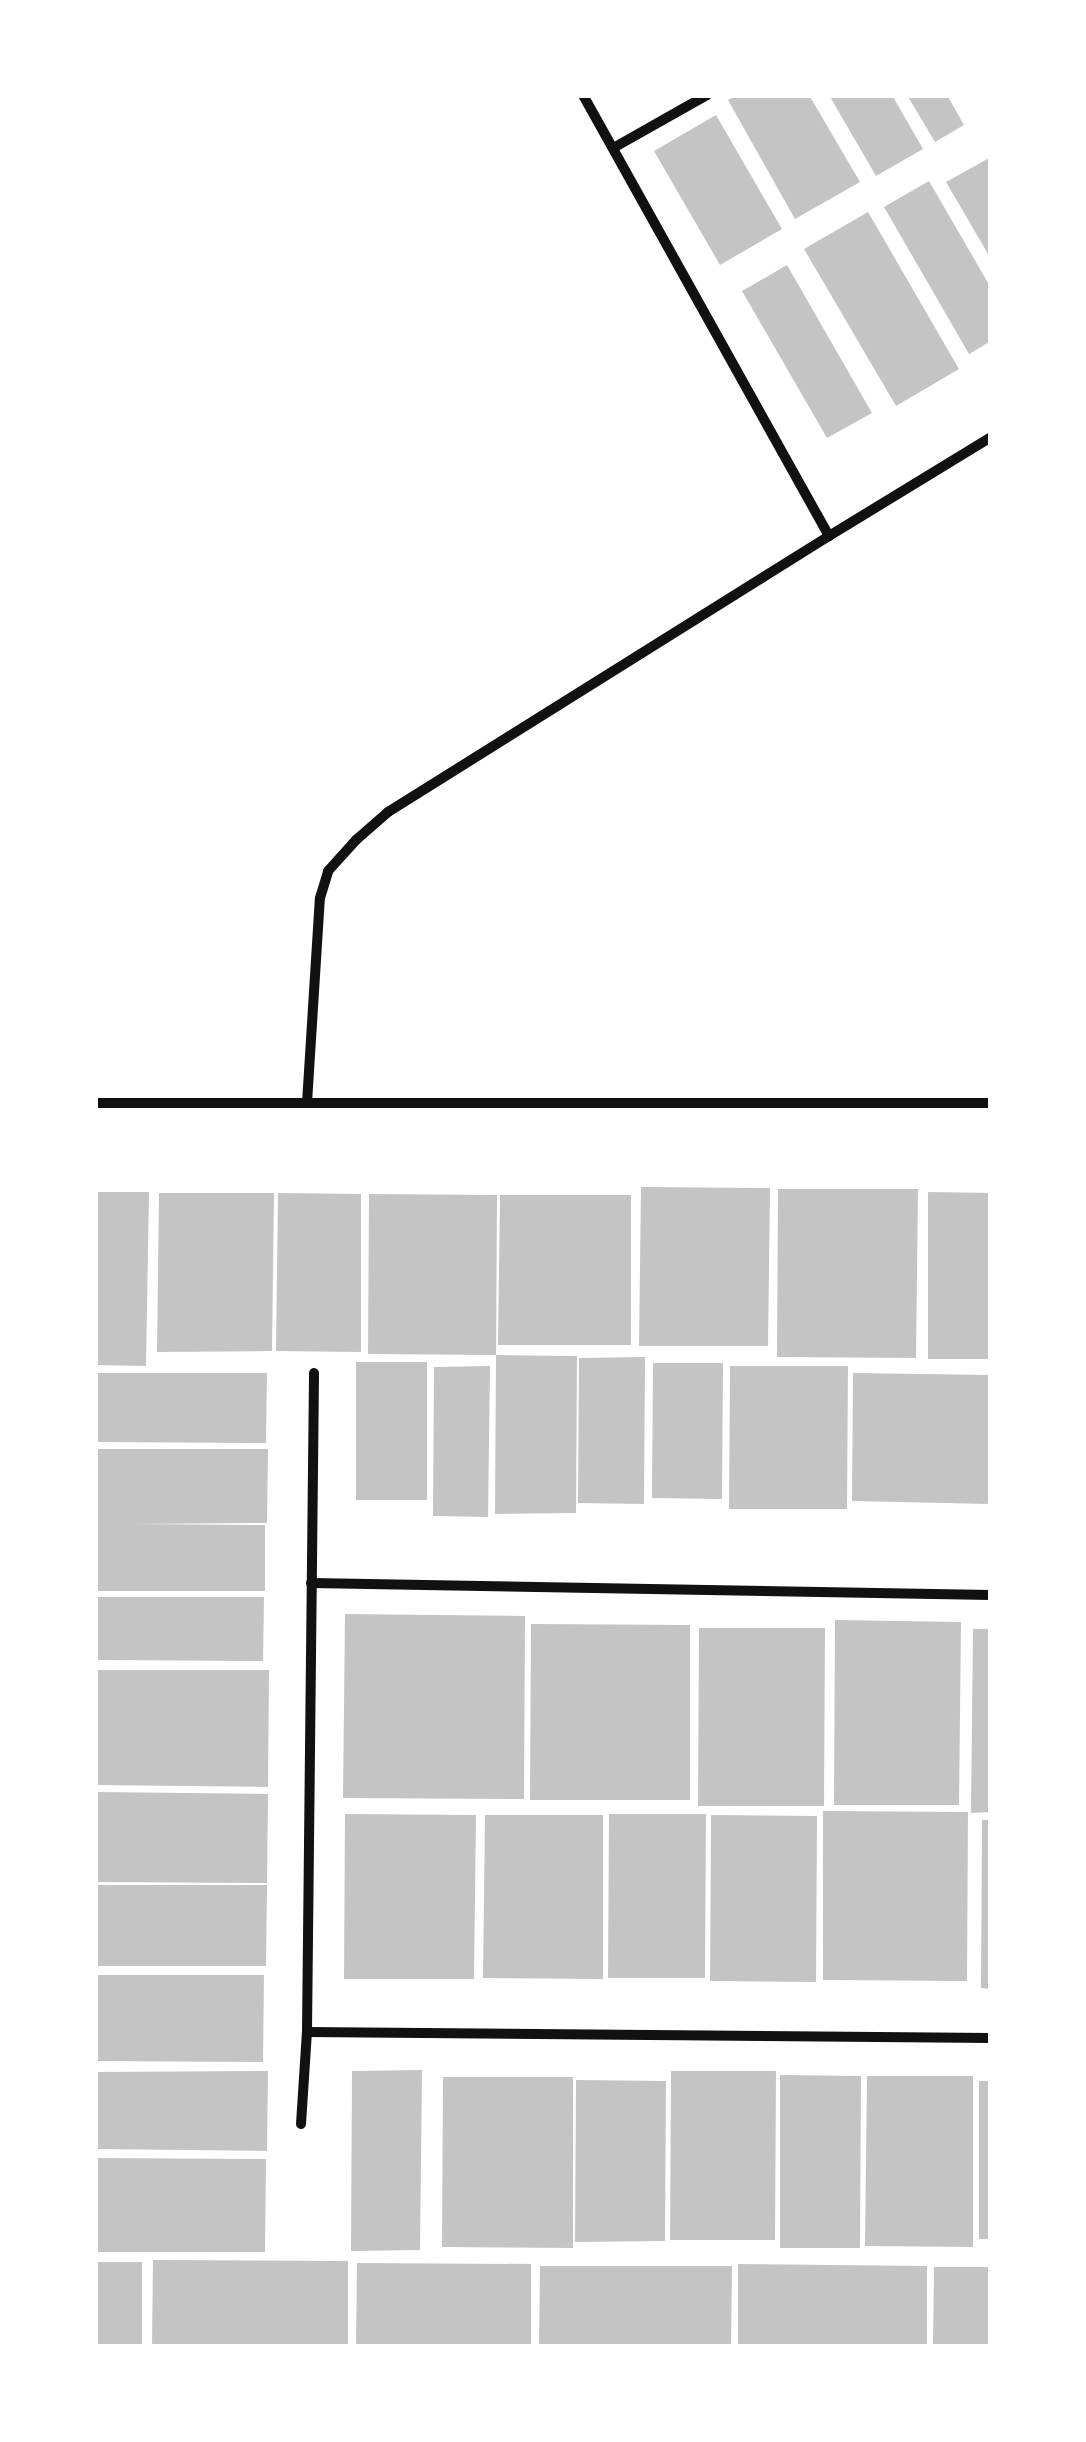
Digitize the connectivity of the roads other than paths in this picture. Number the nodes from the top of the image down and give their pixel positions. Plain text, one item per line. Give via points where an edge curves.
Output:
1 (584, 95) edge
2 (707, 95) edge
3 (614, 146) junction
4 (991, 438) edge
5 (829, 536) junction
6 (95, 1103) edge
7 (307, 1103) junction
8 (991, 1103) edge
9 (314, 1373) dead end
10 (311, 1583) junction
11 (991, 1595) edge
12 (307, 2032) junction
13 (991, 2038) edge
14 (301, 2124) dead end

1 - 3 street
2 - 3 street
3 - 5 street
4 - 5 street
5 - 7 street via 388,812 356,840 328,871 320,898
6 - 7 street
7 - 8 street
9 - 10 street
10 - 11 street
10 - 12 street
12 - 13 street
12 - 14 street

